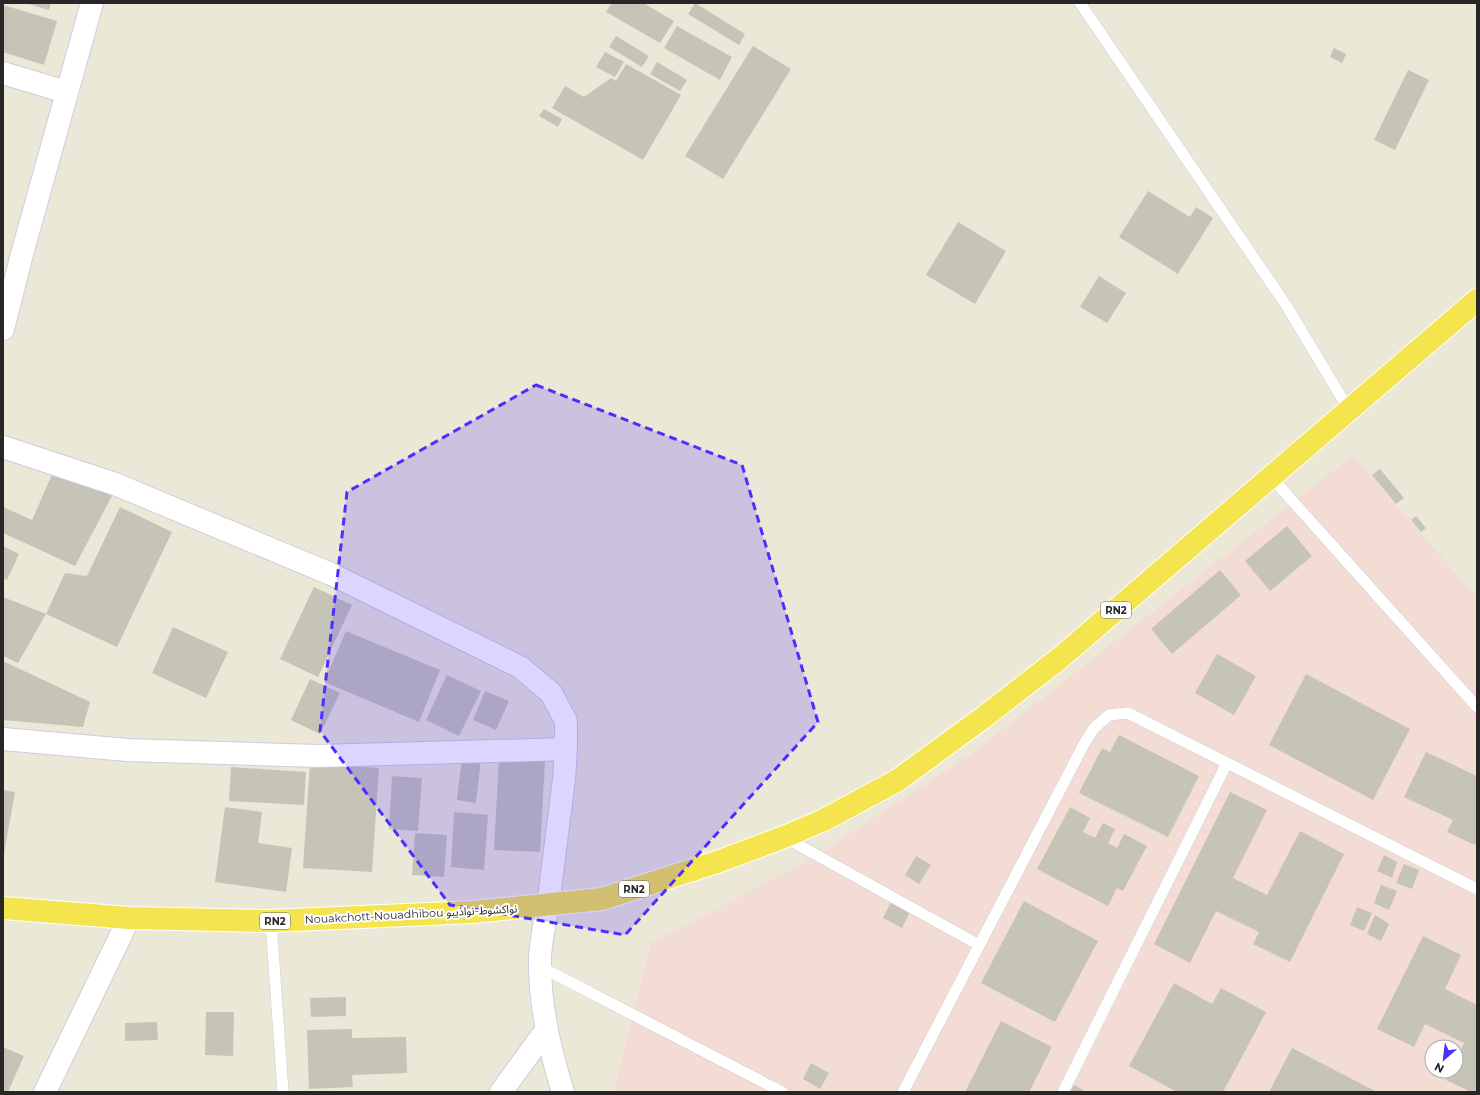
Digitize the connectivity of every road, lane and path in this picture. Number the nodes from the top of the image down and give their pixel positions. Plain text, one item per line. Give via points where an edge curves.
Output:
1 (92, 3) edge
2 (1080, 3) edge
3 (3, 73) edge
4 (66, 92) junction
5 (1477, 300) edge
6 (4, 323) edge
7 (1350, 410) junction
8 (3, 447) edge
9 (1271, 477) junction
10 (1477, 707) edge
11 (3, 739) edge
12 (566, 749) junction
13 (1228, 763) junction
14 (784, 837) junction
15 (1477, 889) edge
16 (548, 905) junction
17 (3, 908) edge
18 (129, 918) junction
19 (271, 921) junction
20 (979, 945) junction
21 (541, 967) junction
22 (546, 1029) junction
23 (45, 1092) edge
24 (283, 1092) edge
25 (501, 1092) edge
26 (563, 1092) edge
27 (782, 1092) edge
28 (902, 1092) edge
29 (1063, 1092) edge

1 - 4 street
2 - 7 lane via 1286,306
3 - 4 street
4 - 6 street
5 - 7 highway, RN2
7 - 9 highway, RN2
8 - 12 street via 115,484 331,574 520,667 551,693 566,721
9 - 10 lane
9 - 14 highway, RN2 via 1060,658 984,717 898,780 824,820
11 - 12 street via 127,750 318,756
12 - 16 street
13 - 15 lane
13 - 20 lane via 1128,713 1109,715 1094,728
13 - 29 lane
14 - 16 highway, Nouakchott-Nouadhibou نواكشوط-نواذيبو / RN2 via 717,862 602,899
14 - 20 lane
16 - 19 highway, Nouakchott-Nouadhibou نواكشوط-نواذيبو / RN2 via 473,912
16 - 21 street via 540,956
17 - 18 highway, Nouakchott-Nouadhibou نواكشوط-نواذيبو / RN2
18 - 19 highway, Nouakchott-Nouadhibou نواكشوط-نواذيبو / RN2
18 - 23 street
19 - 24 lane
20 - 28 lane
21 - 22 street
21 - 27 lane
22 - 25 street
22 - 26 street

